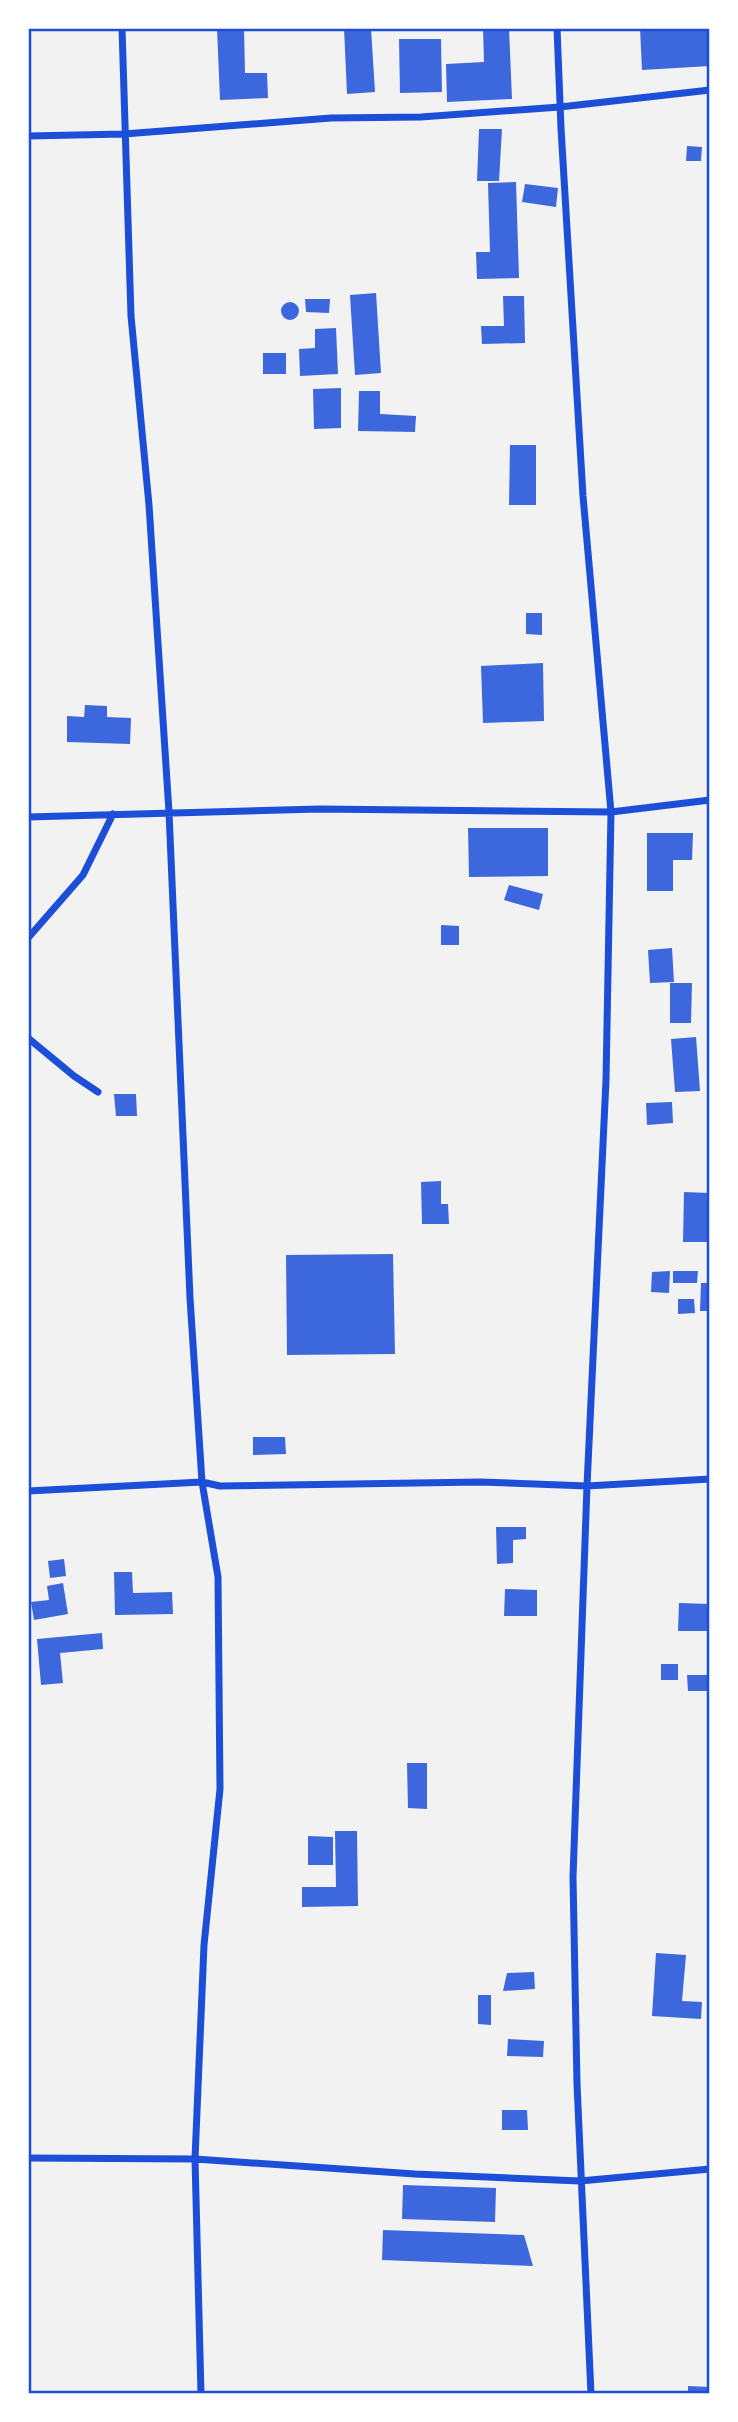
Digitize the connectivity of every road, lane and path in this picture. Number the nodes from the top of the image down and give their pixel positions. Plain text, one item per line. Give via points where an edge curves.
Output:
1 (122, 28) edge
2 (558, 28) edge
3 (710, 90) edge
4 (560, 107) junction
5 (124, 134) junction
6 (28, 136) edge
7 (710, 800) edge
8 (169, 812) junction
9 (611, 812) junction
10 (113, 814) junction
11 (28, 817) edge
12 (28, 938) edge
13 (28, 1038) edge
14 (98, 1093) dead end
15 (710, 1479) edge
16 (202, 1482) junction
17 (587, 1486) junction
18 (28, 1491) edge
19 (28, 2158) edge
20 (195, 2158) junction
21 (710, 2169) edge
22 (580, 2180) junction
23 (201, 2394) edge
24 (591, 2394) edge

1 - 5 street
2 - 4 street
3 - 4 street
4 - 5 street
4 - 9 street via 583,496
5 - 6 street
5 - 8 street via 131,316 149,505
7 - 9 street
8 - 9 street via 319,808
8 - 10 street
8 - 16 street
9 - 17 street via 606,1080
10 - 11 street
10 - 12 street via 83,875
13 - 14 street
15 - 17 street
16 - 17 street via 220,1486 480,1482
16 - 18 street
16 - 20 street via 218,1577 220,1789 204,1945
17 - 22 street via 573,1877
19 - 20 street
20 - 22 street
20 - 23 street
21 - 22 street
22 - 24 street

